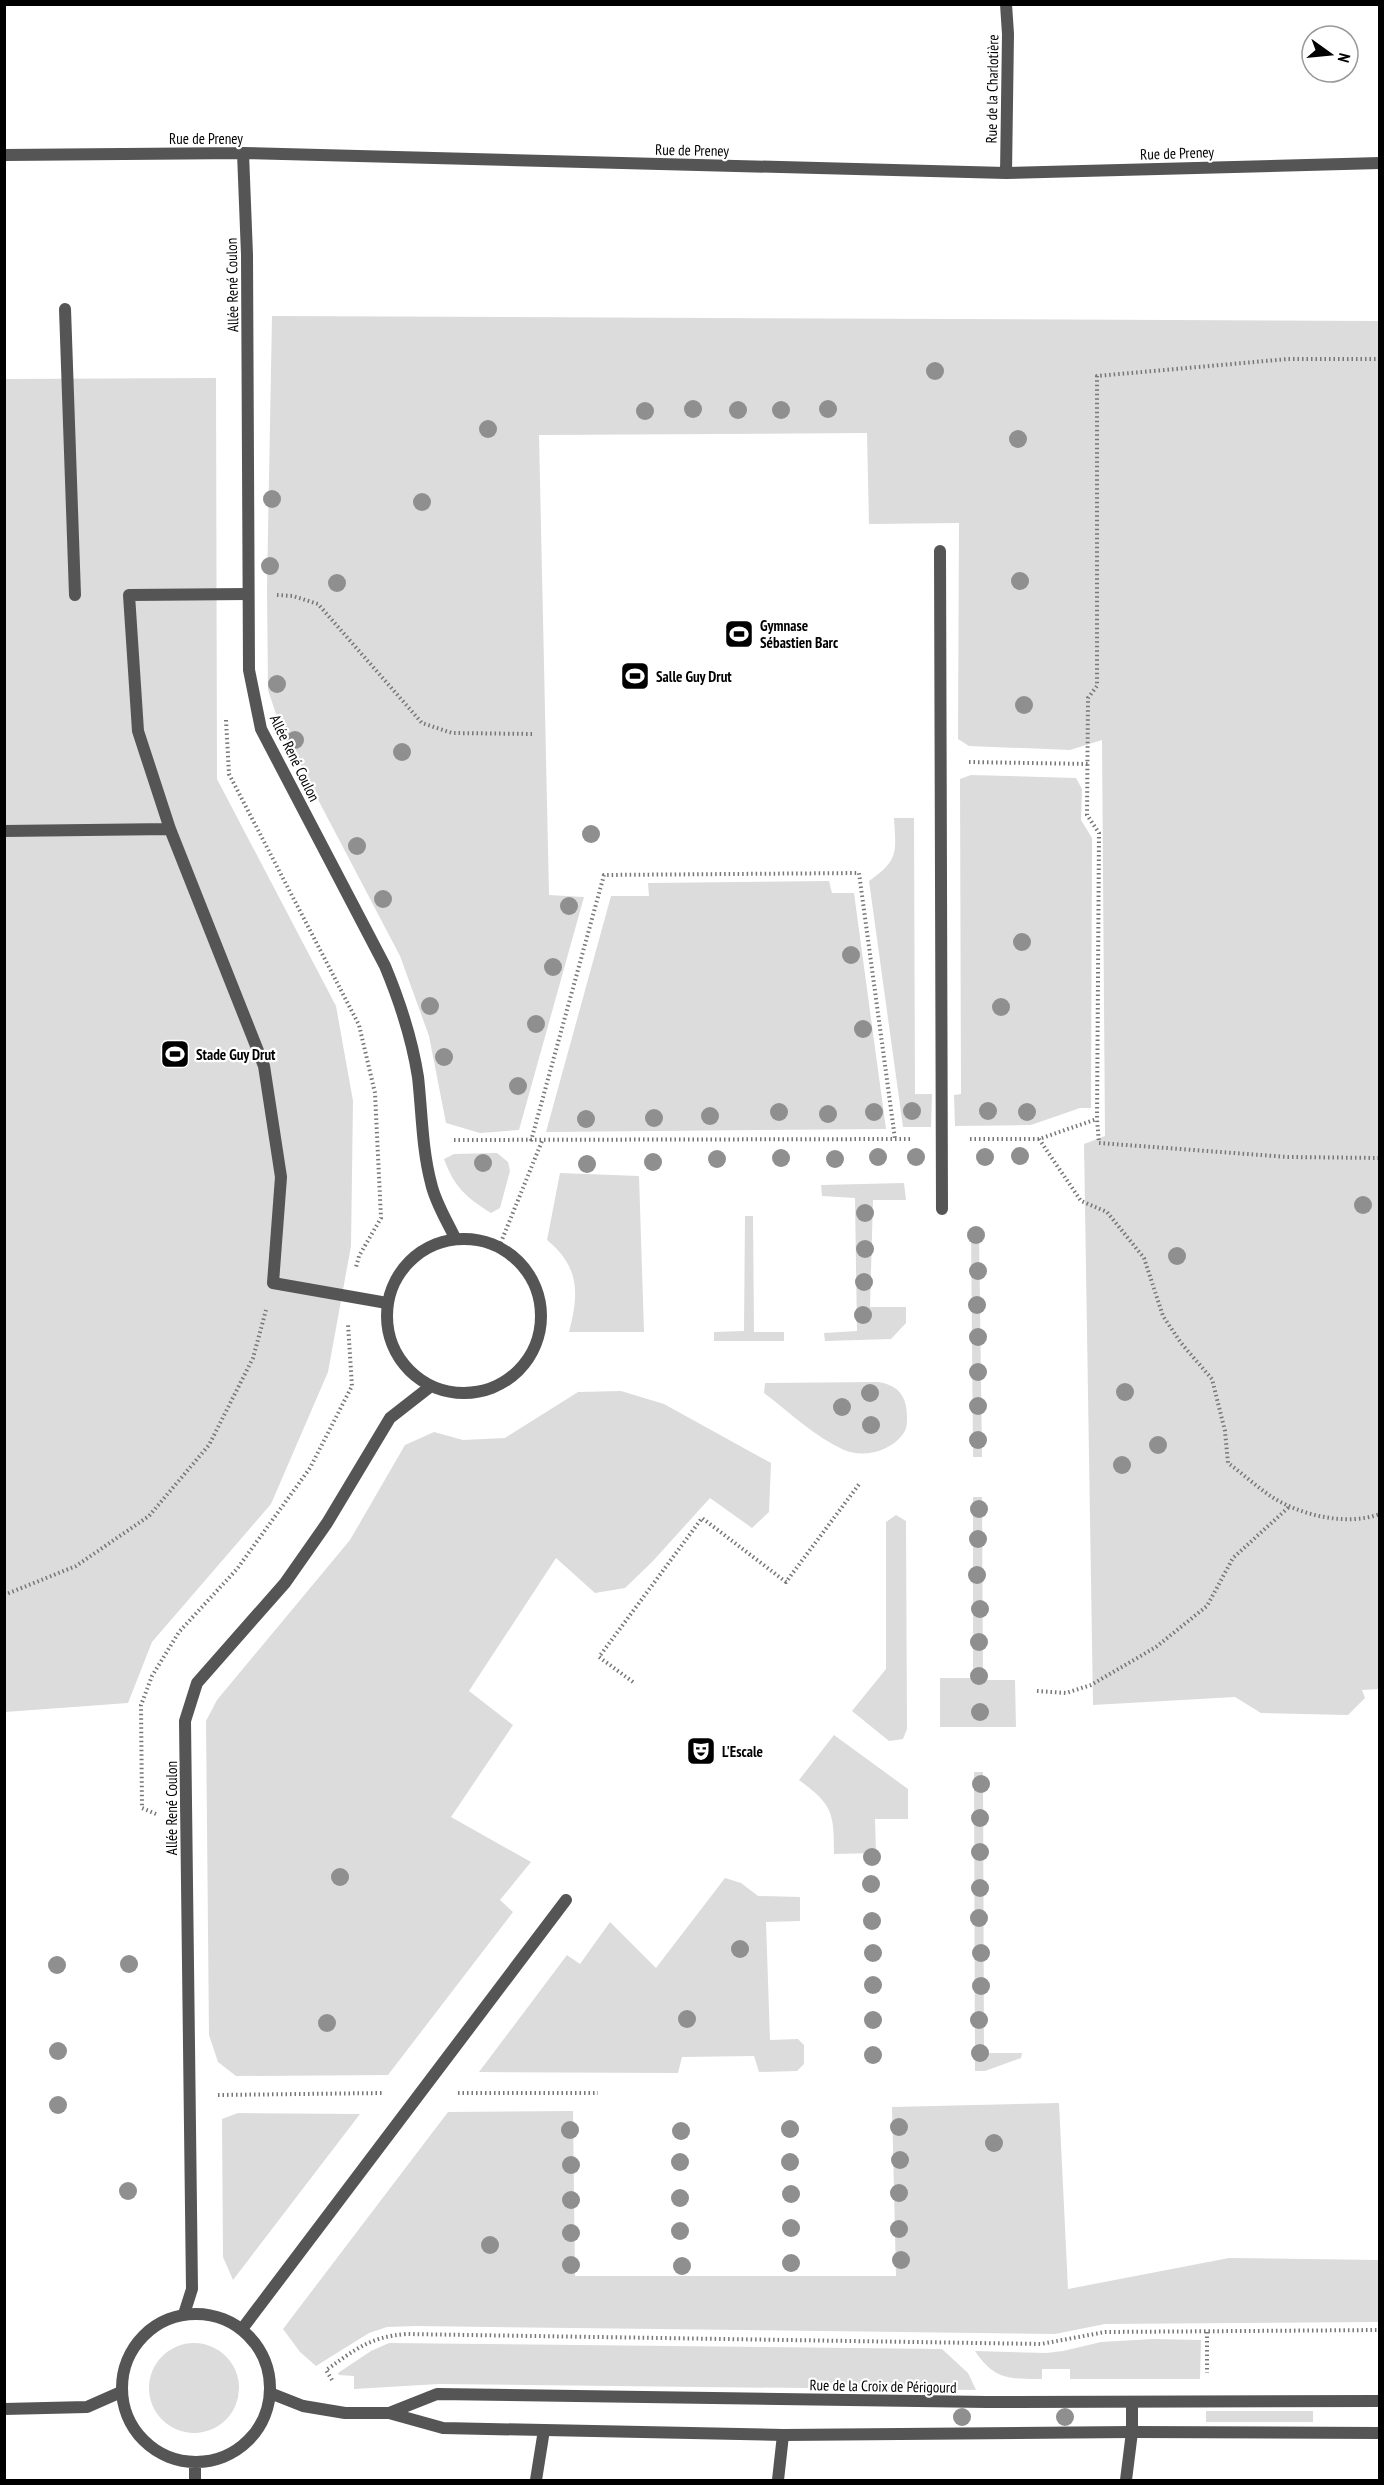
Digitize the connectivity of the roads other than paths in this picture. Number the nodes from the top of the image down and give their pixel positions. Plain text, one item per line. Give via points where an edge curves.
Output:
1 (1006, 4) edge
2 (243, 153) junction
3 (4, 155) edge
4 (1380, 163) edge
5 (1006, 173) junction
6 (65, 309) dead end
7 (940, 551) dead end
8 (248, 594) junction
9 (75, 595) dead end
10 (170, 829) junction
11 (4, 831) edge
12 (942, 1209) dead end
13 (455, 1238) junction
14 (387, 1303) junction
15 (431, 1386) junction
16 (566, 1900) dead end
17 (184, 2314) junction
18 (242, 2329) junction
19 (121, 2392) junction
20 (270, 2393) junction
21 (1380, 2401) edge
22 (1131, 2402) junction
23 (4, 2409) edge
24 (389, 2412) junction
25 (544, 2430) junction
26 (1132, 2432) junction
27 (1380, 2433) edge
28 (783, 2435) junction
29 (195, 2462) junction
30 (195, 2481) edge
31 (536, 2481) edge
32 (778, 2481) edge
33 (1126, 2481) edge

1 - 5 street, Rue de la Charlotière
2 - 3 street, Rue de Preney
2 - 5 street, Rue de Preney
2 - 8 street, Allée René Coulon
4 - 5 street, Rue de Preney
6 - 9 street
7 - 12 street
8 - 10 street via 129,595 138,731
8 - 13 street, Allée René Coulon via 249,670 261,729 398,998 417,1077 431,1185
10 - 11 street
10 - 14 street via 264,1066 281,1176 273,1283
13 - 14 street via 431,1245 410,1259 395,1279
13 - 15 street via 499,1246 520,1263 535,1285 541,1312 539,1339 526,1363 507,1381 483,1392 456,1394
14 - 15 street via 387,1329 395,1352 410,1372
15 - 17 street, Allée René Coulon via 390,1418 327,1523 291,1574 197,1683 190,1699 185,1721 185,1828 192,2289
16 - 18 street
17 - 18 street via 214,2315
17 - 19 street via 158,2323 137,2341 124,2365
18 - 20 street via 258,2347 268,2369
19 - 23 street via 87,2407
19 - 29 street via 127,2416 139,2437 174,2459
20 - 24 street, Rue de la Croix de Périgourd via 303,2406 345,2413
20 - 29 street via 263,2421 245,2444 220,2458
21 - 22 street, Rue de la Croix de Périgourd
22 - 24 street, Rue de la Croix de Périgourd via 436,2394
22 - 26 street
24 - 25 street, Rue de la Croix de Périgourd via 443,2428
25 - 28 street, Rue de la Croix de Périgourd
25 - 31 street
26 - 27 street, Rue de la Croix de Périgourd
26 - 28 street, Rue de la Croix de Périgourd
26 - 33 street
28 - 32 street
29 - 30 street

